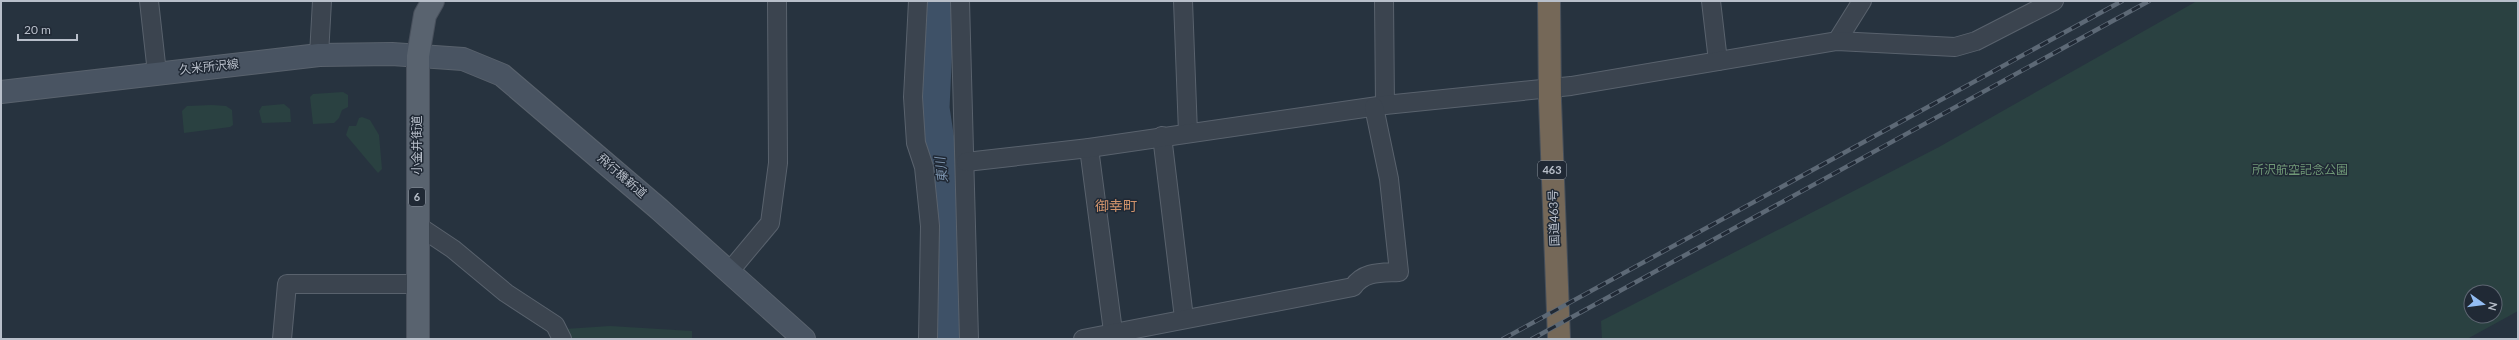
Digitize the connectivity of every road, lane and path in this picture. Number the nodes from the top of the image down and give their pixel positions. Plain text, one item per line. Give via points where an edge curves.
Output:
1 (149, 1) edge
2 (322, 1) edge
3 (433, 1) edge
4 (777, 1) edge
5 (918, 1) edge
6 (960, 1) edge
7 (1183, 1) edge
8 (1384, 1) edge
9 (1549, 1) edge
10 (1711, 1) edge
11 (1862, 1) edge
12 (2054, 1) edge
13 (1837, 41) junction
14 (319, 55) junction
15 (418, 56) junction
16 (1718, 61) junction
17 (157, 73) junction
18 (1549, 89) junction
19 (1, 92) edge
20 (1380, 106) junction
21 (1188, 133) junction
22 (1162, 136) junction
23 (1089, 148) junction
24 (966, 162) junction
25 (417, 225) junction
26 (729, 272) junction
27 (417, 284) junction
28 (1184, 318) junction
29 (1114, 336) edge
30 (282, 339) edge
31 (418, 339) edge
32 (562, 339) edge
33 (804, 339) edge
34 (928, 339) edge
35 (969, 339) edge
36 (1083, 339) edge
37 (1559, 339) edge

1 - 17 street
2 - 14 street
3 - 15 main road, 小金井街道 / 6 via 425,15
4 - 26 street via 778,163 770,222
5 - 34 street via 913,97 916,143 924,167 930,226
6 - 24 street
7 - 21 street
8 - 20 street
9 - 18 highway, 国道463号 / 463
10 - 16 street
11 - 13 street
12 - 13 street via 1976,41 1955,47
13 - 16 street
14 - 15 street, 久米所沢線
14 - 17 street, 久米所沢線
15 - 25 main road, 小金井街道 / 6
15 - 26 street, 飛行機新道 via 463,59 502,75 598,155
16 - 18 street
17 - 19 street, 久米所沢線
18 - 20 street
18 - 37 highway, 国道463号 / 463
20 - 21 street
20 - 28 street via 1399,272 1366,275 1353,287
21 - 22 street
22 - 23 street
22 - 28 street
23 - 24 street
23 - 29 street
24 - 35 street
25 - 27 main road, 小金井街道 / 6
25 - 32 street via 453,249 506,292 555,325
26 - 33 street, 飛行機新道
27 - 30 street via 287,284
27 - 31 main road, 小金井街道 / 6
28 - 29 street
29 - 36 street

